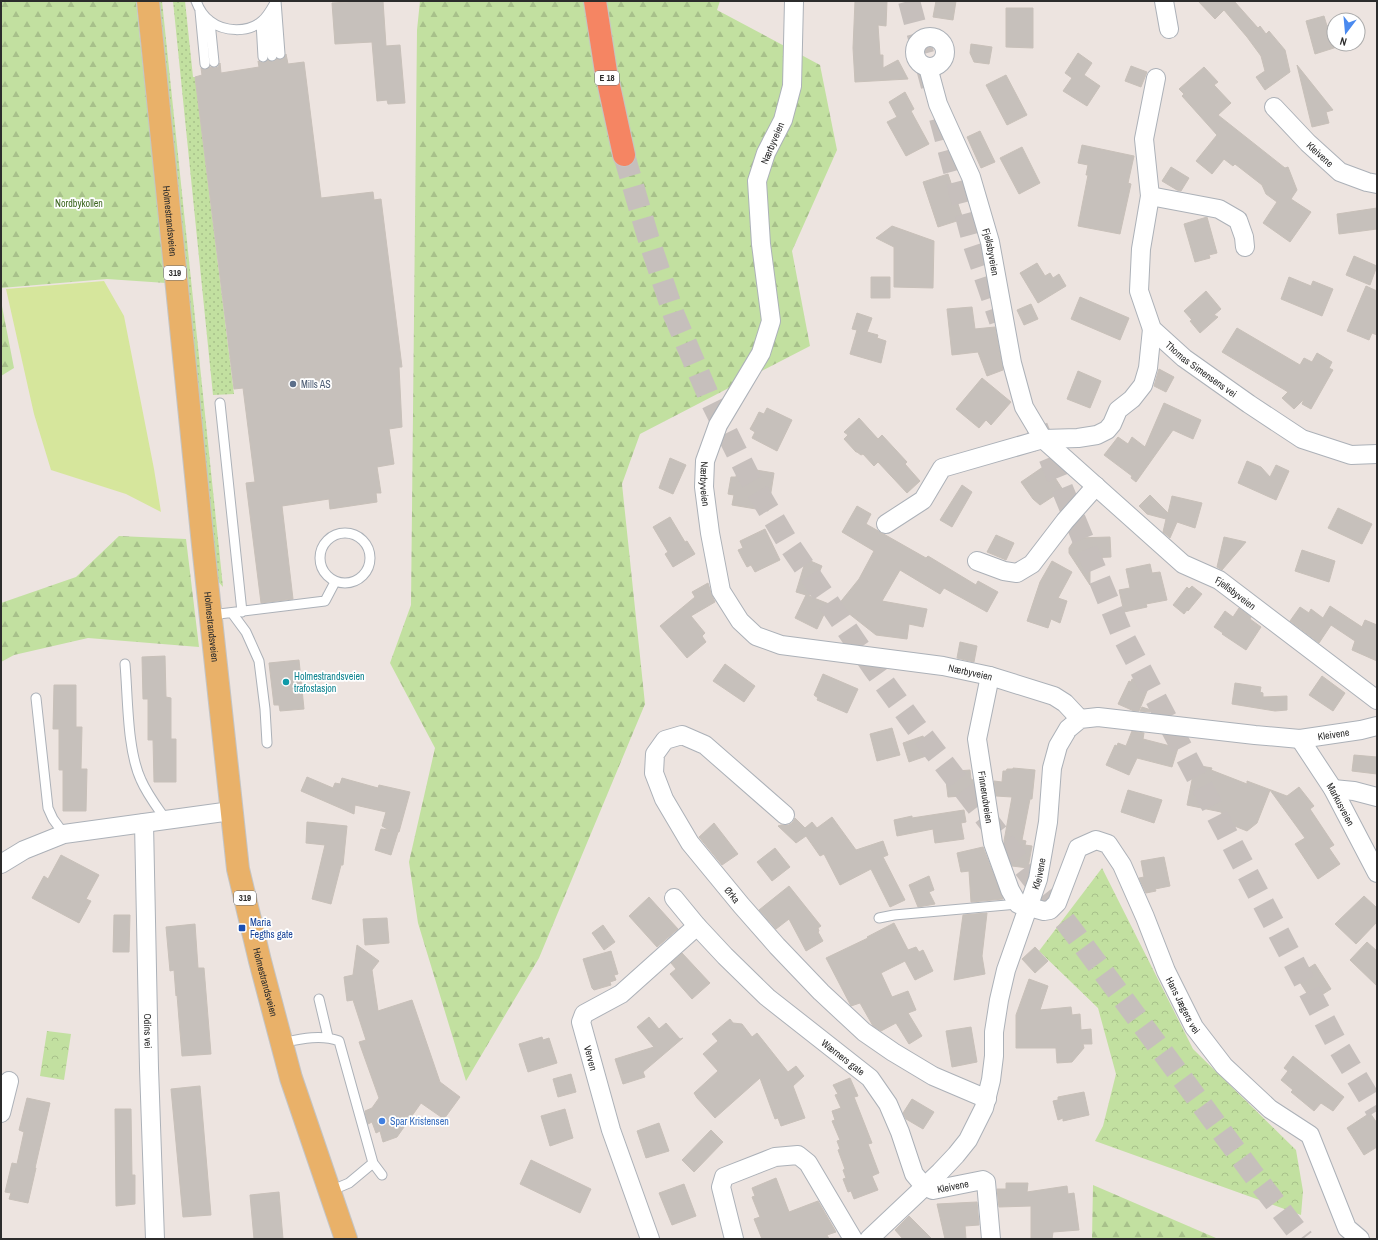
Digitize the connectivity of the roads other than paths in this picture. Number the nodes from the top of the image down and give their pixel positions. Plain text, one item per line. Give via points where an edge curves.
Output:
1 (148, 1) edge
2 (196, 1) edge
3 (276, 1) edge
4 (595, 1) edge
5 (794, 1) edge
6 (1164, 1) edge
7 (200, 11) junction
8 (268, 14) junction
9 (210, 22) junction
10 (261, 22) junction
11 (1169, 29) dead end
12 (272, 56) junction
13 (928, 67) tunnel mouth
14 (1156, 78) dead end
15 (1274, 107) dead end
16 (624, 155) tunnel mouth
17 (1377, 184) edge
18 (1150, 196) junction
19 (1245, 247) dead end
20 (1152, 329) junction
21 (220, 403) dead end
22 (1043, 439) junction
23 (1377, 454) edge
24 (1096, 486) junction
25 (886, 524) dead end
26 (977, 561) dead end
27 (335, 582) junction
28 (242, 612) junction
29 (221, 614) junction
30 (125, 664) dead end
31 (990, 676) junction
32 (36, 698) dead end
33 (1377, 700) edge
34 (1080, 719) junction
35 (1377, 726) edge
36 (1300, 739) junction
37 (267, 743) dead end
38 (1333, 789) junction
39 (1377, 797) edge
40 (231, 811) junction
41 (785, 815) dead end
42 (166, 820) junction
43 (144, 823) junction
44 (64, 834) junction
45 (1, 864) edge
46 (1377, 873) edge
47 (674, 898) dead end
48 (1023, 906) junction
49 (879, 918) dead end
50 (698, 926) junction
51 (318, 999) dead end
52 (328, 1037) junction
53 (281, 1043) junction
54 (9, 1081) dead end
55 (986, 1103) junction
56 (1, 1113) edge
57 (373, 1163) junction
58 (382, 1174) dead end
59 (924, 1186) junction
60 (330, 1192) junction
61 (155, 1239) edge
62 (346, 1239) edge
63 (650, 1239) edge
64 (734, 1239) edge
65 (853, 1239) edge
66 (869, 1239) edge
67 (991, 1239) edge
68 (1360, 1239) edge

1 - 29 main road, Holmestrandsveien / 319
2 - 7 lane
3 - 8 lane
3 - 12 lane
4 - 16 highway, E 18 via 606,72
5 - 31 street, Nærbyveien via 792,86 782,120 766,152 757,181 761,244 771,321 761,353 718,426 705,461 704,487 721,591 740,621 756,636 781,645 943,666
6 - 11 street
7 - 9 lane
7 - 9 lane via 210,63
8 - 10 lane
8 - 12 lane
9 - 10 lane via 236,30 249,28
10 - 12 lane
13 - 22 street, Fjellsbyveien via 938,104 971,177 990,242 1012,363 1024,408
14 - 18 street, Thomas Simensens vei via 1144,139
15 - 17 street, Kleivene via 1340,172
18 - 19 street via 1219,209 1238,220
18 - 20 street, Thomas Simensens vei via 1141,249 1139,291
20 - 22 street via 1148,368 1143,385 1132,399 1118,410 1107,430 1097,435 1078,438
20 - 23 street, Thomas Simensens vei via 1184,358 1302,439 1351,455
21 - 28 lane
22 - 24 street, Fjellsbyveien
22 - 25 street via 942,468 923,500
24 - 26 street via 1032,564 1017,573
24 - 33 street, Fjellsbyveien via 1183,564 1219,580
27 - 27 lane via 323,571 320,563 322,547 334,536 346,533 358,536 369,549 368,570 352,583
27 - 28 lane via 325,602
28 - 29 lane
29 - 37 lane via 246,632 259,661 266,709
29 - 40 main road, Holmestrandsveien / 319
30 - 42 lane via 130,735 136,765 146,790
31 - 34 street, Nærbyveien via 1054,696 1065,702
31 - 48 street, Finnerudveien via 977,740 993,843 1010,890
32 - 44 lane via 48,808
34 - 36 street, Kleivene via 1098,717
34 - 48 street, Kleivene via 1068,729 1058,746 1052,768 1048,822 1038,879
35 - 36 street, Kleivene
36 - 38 street, Markusveien
38 - 39 street
38 - 46 street, Markusveien
40 - 42 street
40 - 53 main road, Holmestrandsveien / 319 via 238,869
41 - 55 street, Ørka via 705,746 682,735 665,740 654,754 654,772 664,799 690,843 777,946 864,1032 933,1076
42 - 43 street
43 - 44 street
43 - 61 street, Odins vei via 148,1068
44 - 45 street via 24,850
47 - 50 street, Wærners gate
48 - 49 lane
48 - 55 street, Kleivene via 999,1000 992,1074
48 - 68 street, Hans Jægers vei via 1050,910 1057,903 1078,848 1096,840 1108,844 1122,865 1166,971 1194,1028 1224,1066 1270,1109 1310,1135 1347,1228
50 - 59 street, Wærners gate via 767,997 870,1078 888,1104 914,1174
50 - 63 street, Verven via 621,994 584,1014 581,1022 610,1130
51 - 52 lane
52 - 53 lane
52 - 57 lane via 339,1041
53 - 60 main road, Holmestrandsveien / 319
54 - 56 street
55 - 59 street, Kleivene via 968,1140
57 - 58 lane
57 - 60 lane via 349,1183
59 - 66 street
59 - 67 street, Kleivene via 933,1190 983,1180 986,1182
60 - 62 main road, Holmestrandsveien / 319
64 - 65 street via 721,1187 724,1177 775,1157 798,1155 808,1163

